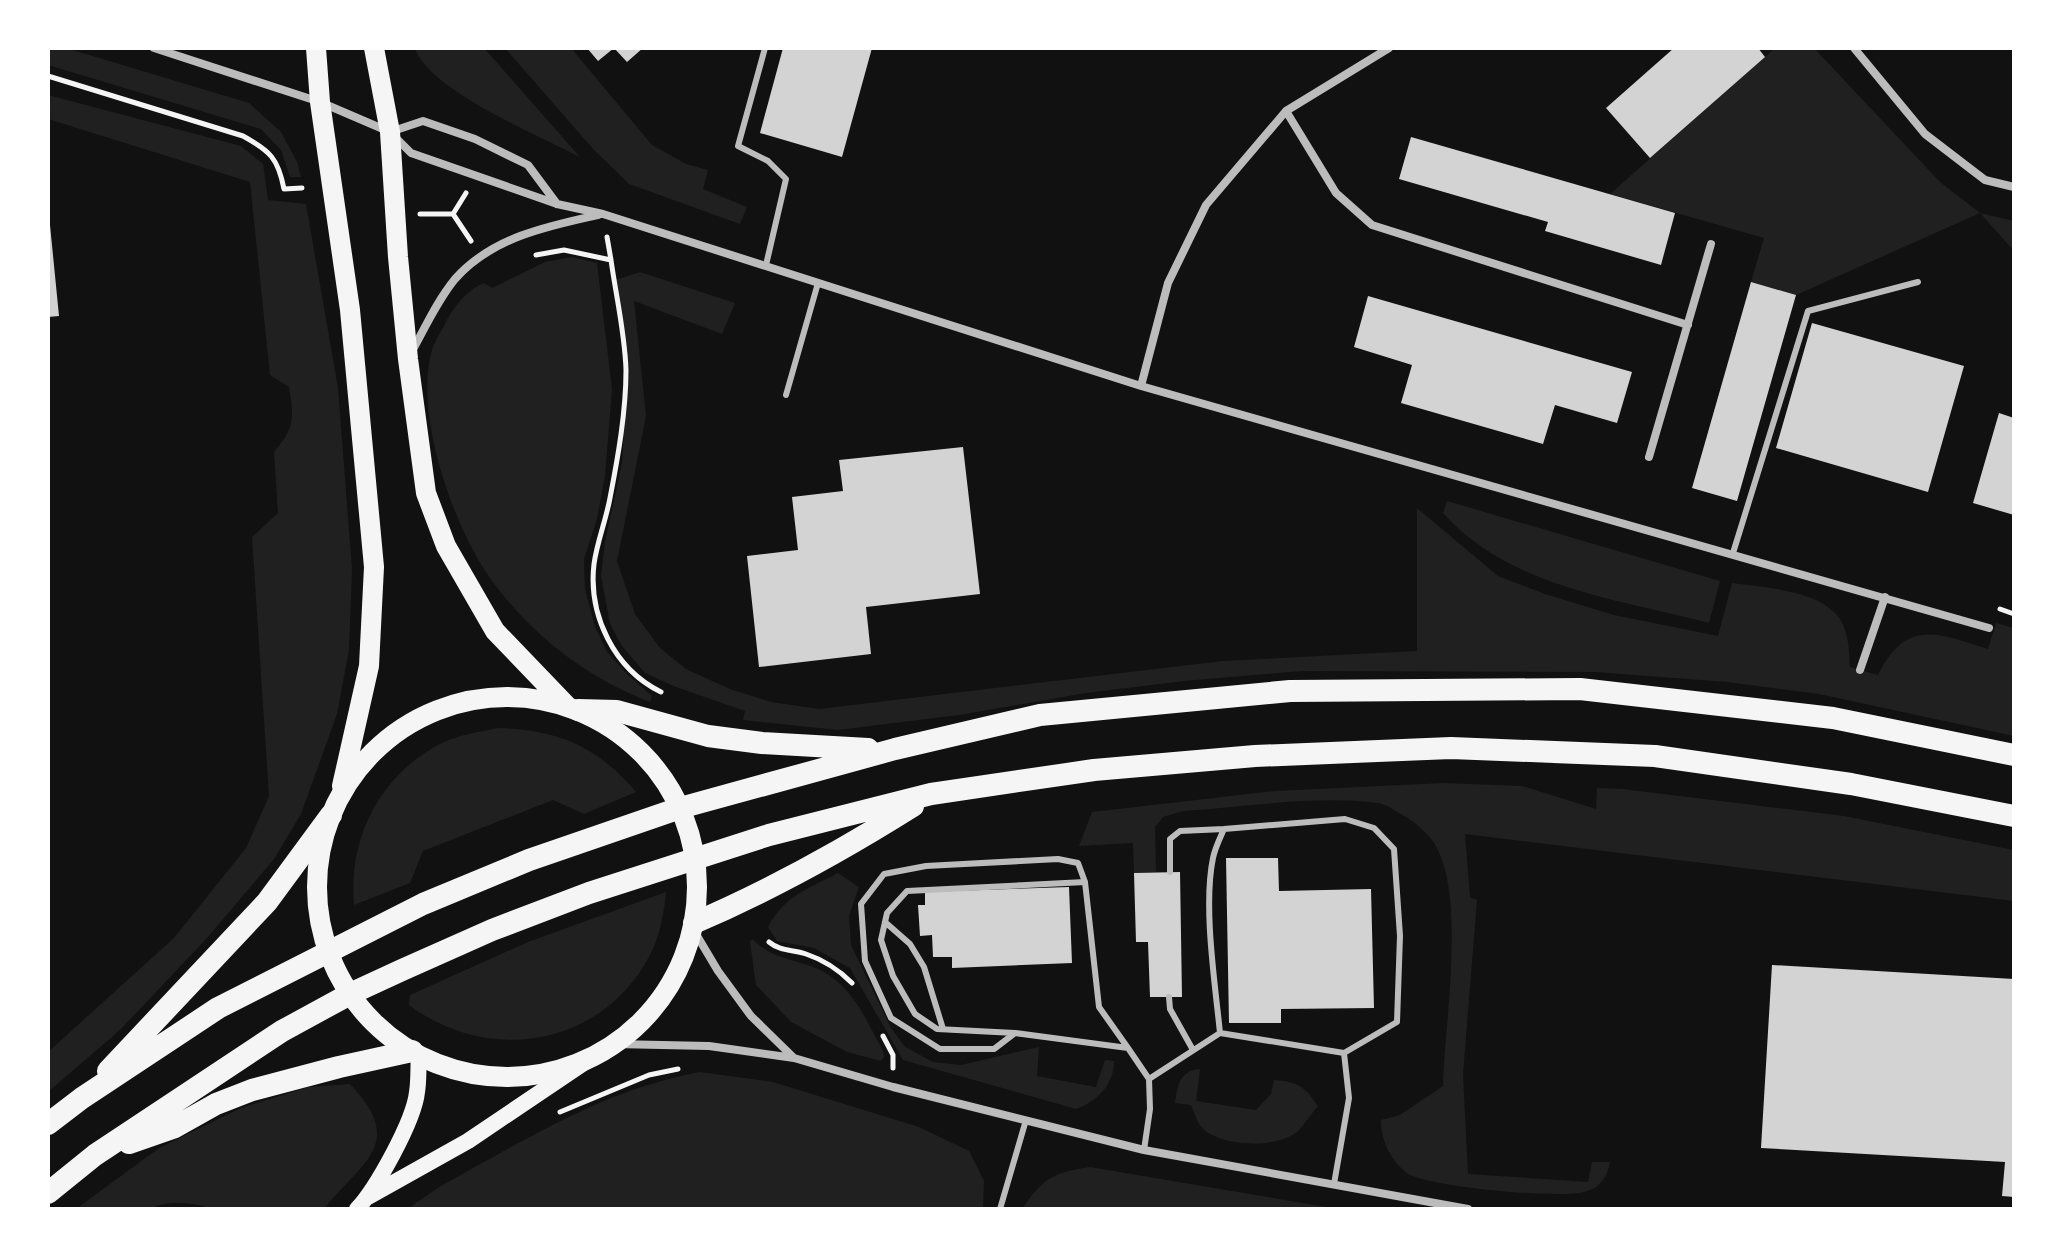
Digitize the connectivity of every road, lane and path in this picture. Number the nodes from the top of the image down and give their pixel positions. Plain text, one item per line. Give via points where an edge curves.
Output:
1 (154, 48) edge
2 (316, 48) edge
3 (374, 48) edge
4 (765, 48) edge
5 (1854, 48) edge
6 (1385, 49) edge
7 (48, 76) edge
8 (320, 102) junction
9 (1286, 111) junction
10 (390, 132) junction
11 (2014, 187) edge
12 (302, 188) dead end
13 (469, 189) dead end
14 (557, 204) junction
15 (415, 214) dead end
16 (453, 214) junction
17 (603, 214) junction
18 (471, 242) dead end
19 (1711, 244) dead end
20 (527, 257) dead end
21 (766, 265) junction
22 (1918, 282) dead end
23 (818, 283) junction
24 (1688, 325) junction
25 (408, 359) junction
26 (1141, 386) junction
27 (786, 395) dead end
28 (1649, 457) dead end
29 (1733, 553) junction
30 (1885, 597) junction
31 (1989, 628) dead end
32 (1860, 670) dead end
33 (666, 694) dead end
34 (573, 708) junction
35 (895, 749) junction
36 (2014, 755) edge
37 (931, 794) junction
38 (335, 806) junction
39 (680, 808) junction
40 (2014, 816) edge
41 (1224, 829) junction
42 (696, 860) junction
43 (1170, 872) dead end
44 (1085, 882) junction
45 (885, 922) junction
46 (694, 926) junction
47 (769, 942) dead end
48 (329, 952) junction
49 (859, 992) dead end
50 (350, 994) junction
51 (1169, 997) dead end
52 (943, 1029) junction
53 (879, 1030) dead end
54 (1015, 1033) junction
55 (1220, 1033) junction
56 (1128, 1048) junction
57 (605, 1049) junction
58 (1193, 1050) junction
59 (415, 1053) junction
60 (1344, 1053) junction
61 (794, 1058) junction
62 (685, 1067) dead end
63 (1149, 1079) junction
64 (893, 1087) junction
65 (82, 1098) junction
66 (556, 1114) dead end
67 (1026, 1120) junction
68 (48, 1124) edge
69 (1144, 1150) junction
70 (95, 1155) junction
71 (1334, 1184) junction
72 (48, 1193) edge
73 (362, 1203) edge
74 (1000, 1209) edge
75 (1468, 1209) edge

1 - 8 street
2 - 8 main road
3 - 10 main road
4 - 21 lane via 738,146 768,161 786,179
5 - 11 street via 1925,134 1985,180
6 - 9 street
7 - 12 path via 243,136 266,149 280,168 284,189
8 - 10 street
8 - 38 main road via 350,310 374,567 369,666
9 - 24 street via 1336,193 1372,225
9 - 26 street via 1206,205 1168,283
10 - 14 street via 411,153
10 - 14 street via 423,121 475,139 528,165
10 - 25 main road
13 - 16 path
14 - 17 street
15 - 16 path
16 - 18 path
17 - 21 street
17 - 25 street via 556,224 480,256 442,297
19 - 24 street
20 - 33 path via 564,250 611,260 626,369 620,438 593,586 604,631 616,652 631,671
21 - 23 street
22 - 29 lane via 1808,311
23 - 26 street
23 - 27 lane
24 - 28 street
25 - 34 main road via 426,493 446,546 495,631
26 - 29 street
29 - 30 street
30 - 31 street
30 - 32 street
34 - 35 highway via 617,711 708,736 762,743
34 - 38 main road via 502,697 437,710 380,745
34 - 39 main road via 639,749
35 - 36 highway via 1040,715 1290,691 1580,689 1833,718
35 - 39 highway
37 - 40 highway via 1094,770 1255,756 1451,748 1655,756 1851,784
37 - 42 highway via 769,835
37 - 46 highway via 837,853
38 - 48 main road via 322,842 317,897
38 - 65 highway via 267,902
39 - 42 main road
39 - 48 highway via 503,871
41 - 43 lane via 1180,831 1170,839
41 - 55 lane via 1213,857 1210,886
41 - 60 lane via 1345,819 1374,828 1394,849 1400,936 1397,1022
42 - 46 main road
42 - 50 highway via 492,930
44 - 45 lane via 907,891
44 - 54 lane via 1078,863 1058,859 926,866 884,874 861,904 865,961 891,1018 940,1049 994,1049
44 - 56 lane via 1099,1007
45 - 52 lane via 910,944 924,967
45 - 52 lane via 881,940 893,976 915,1014
46 - 57 main road via 685,956 656,1005
46 - 61 street via 751,1016
47 - 49 path via 831,965
48 - 50 main road
48 - 65 highway via 218,1008
50 - 59 main road via 389,1035
50 - 70 highway via 282,1031
51 - 58 lane via 1170,1009
52 - 54 lane
53 - 64 path via 893,1055
54 - 56 lane
55 - 58 lane
55 - 60 lane
56 - 63 lane
57 - 59 main road via 568,1067 507,1077 477,1074
57 - 61 street via 709,1046
57 - 73 main road via 481,1134
58 - 63 lane
59 - 70 highway via 252,1090 175,1127
59 - 73 main road via 417,1095 409,1120
60 - 71 lane via 1349,1098
61 - 64 street
62 - 66 path via 649,1075
63 - 69 lane
64 - 67 street
65 - 68 highway
67 - 69 street
67 - 74 lane
69 - 71 street
70 - 72 highway
71 - 75 street

